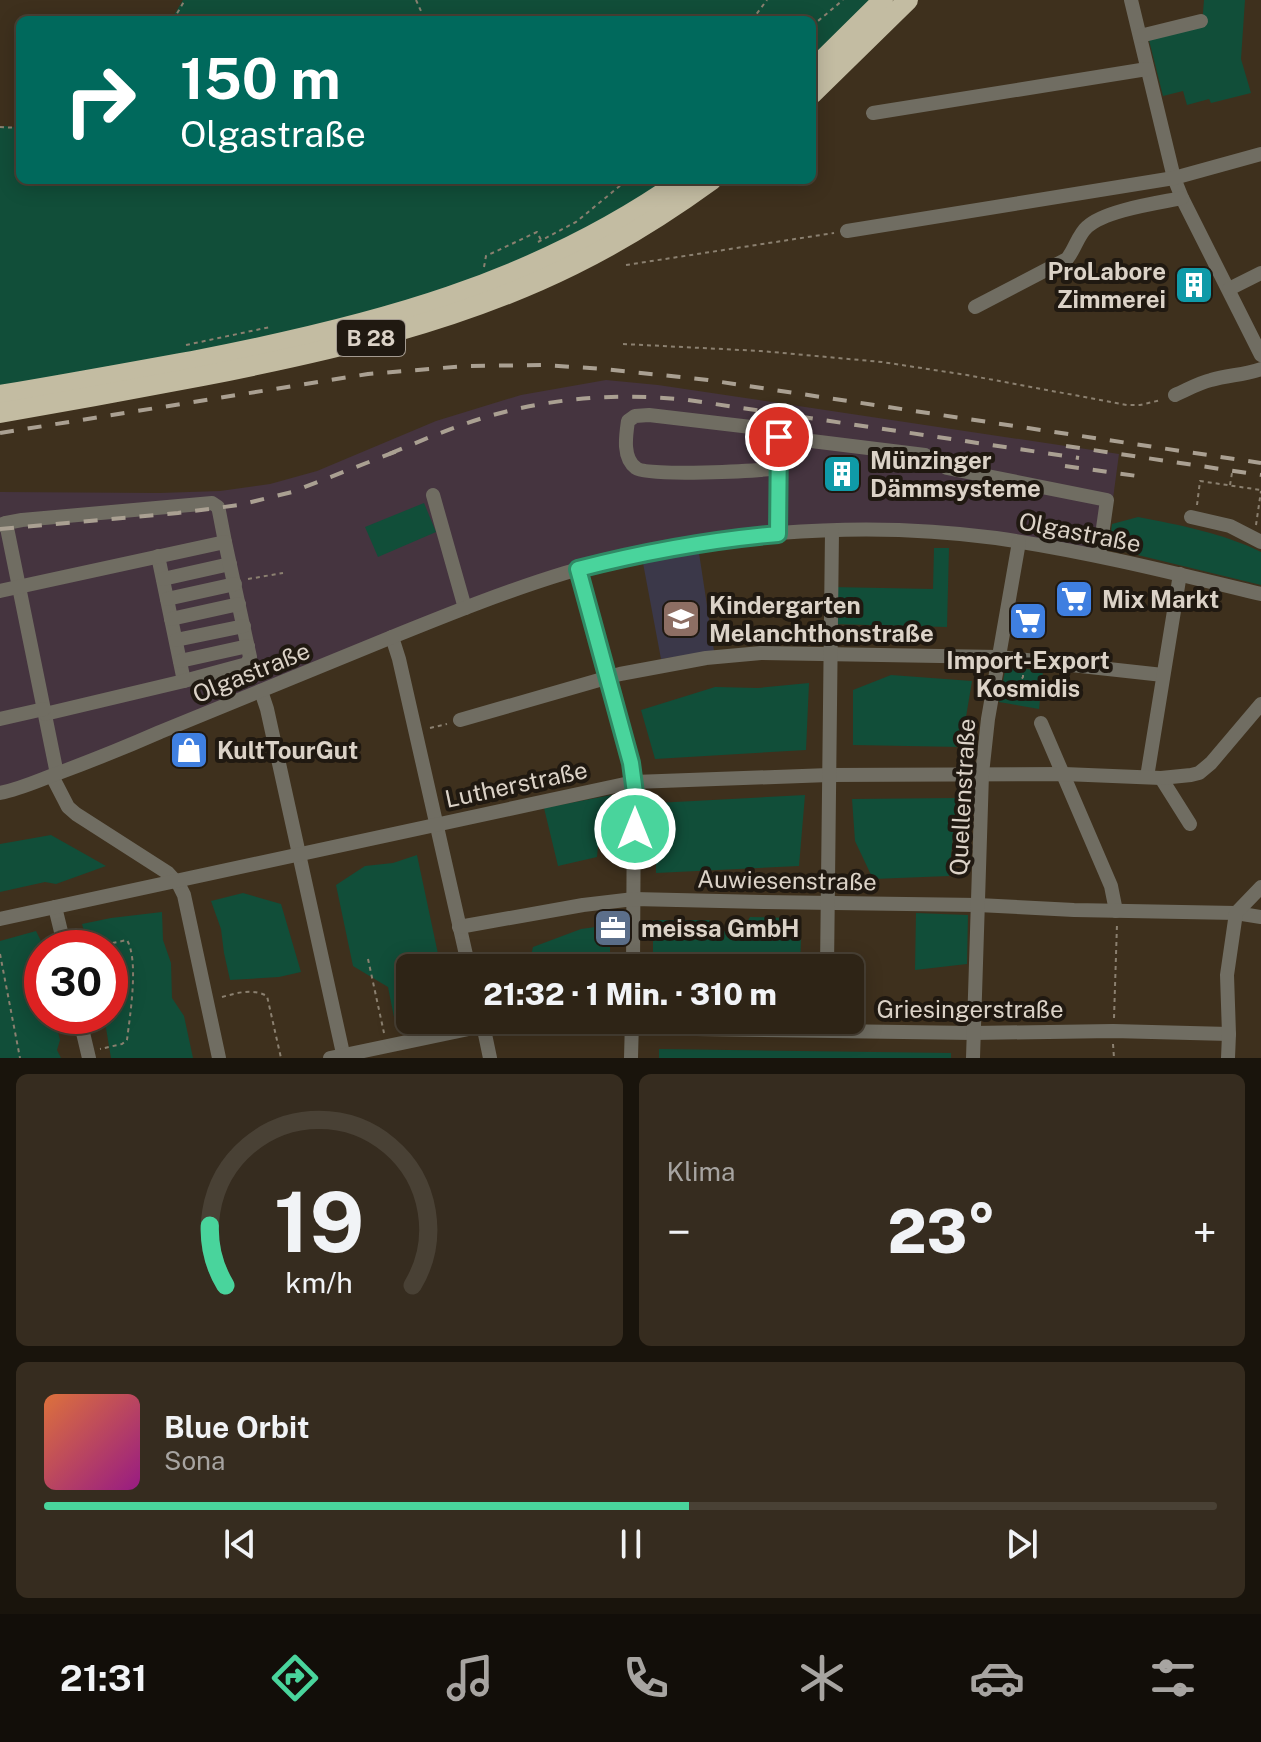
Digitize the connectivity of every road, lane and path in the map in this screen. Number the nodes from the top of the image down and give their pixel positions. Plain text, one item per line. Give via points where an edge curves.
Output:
1 (843, 0) edge
2 (883, 0) edge
3 (908, 0) edge
4 (1131, 0) edge
5 (1201, 21) dead end
6 (816, 23) edge
7 (1140, 36) junction
8 (816, 66) edge
9 (1147, 69) junction
10 (816, 90) edge
11 (873, 113) dead end
12 (1261, 154) edge
13 (1174, 178) junction
14 (622, 184) edge
15 (676, 184) edge
16 (706, 184) edge
17 (1182, 198) junction
18 (847, 231) joint
19 (541, 240) junction
20 (530, 247) dead end
21 (626, 265) dead end
22 (494, 266) dead end
23 (1261, 273) edge
24 (1229, 289) junction
25 (975, 307) dead end
26 (274, 327) dead end
27 (623, 344) dead end
28 (182, 345) dead end
29 (1261, 355) edge
30 (1261, 369) edge
31 (0, 395) edge
32 (1175, 395) joint
33 (0, 413) edge
34 (779, 437) junction
35 (778, 468) junction
36 (1232, 473) dead end
37 (1229, 486) junction
38 (1261, 491) edge
39 (433, 495) dead end
40 (1193, 518) joint
41 (3, 524) edge
42 (832, 531) junction
43 (778, 534) junction
44 (1258, 540) edge
45 (225, 542) junction
46 (1019, 542) junction
47 (158, 556) junction
48 (1099, 556) junction
49 (230, 564) junction
50 (578, 569) junction
51 (1180, 574) junction
52 (163, 579) junction
53 (235, 584) junction
54 (20, 586) junction
55 (0, 591) edge
56 (1261, 594) edge
57 (167, 599) junction
58 (239, 604) junction
59 (465, 608) junction
60 (171, 619) junction
61 (244, 626) junction
62 (392, 637) junction
63 (176, 640) junction
64 (248, 646) junction
65 (830, 653) junction
66 (999, 657) junction
67 (1025, 660) junction
68 (180, 661) junction
69 (1163, 675) junction
70 (607, 677) junction
71 (184, 681) junction
72 (261, 691) junction
73 (1007, 695) dead end
74 (1261, 704) edge
75 (45, 712) junction
76 (0, 719) edge
77 (460, 720) joint
78 (1041, 723) dead end
79 (415, 733) junction
80 (982, 774) junction
81 (1064, 774) junction
82 (55, 775) junction
83 (829, 775) junction
84 (1154, 778) junction
85 (634, 782) junction
86 (0, 793) edge
87 (1190, 824) dead end
88 (435, 825) junction
89 (299, 854) junction
90 (176, 881) junction
91 (1261, 887) edge
92 (634, 899) junction
93 (828, 904) junction
94 (978, 905) junction
95 (55, 907) junction
96 (1116, 911) junction
97 (1236, 913) junction
98 (1261, 917) edge
99 (0, 919) edge
100 (459, 927) junction
101 (61, 930) edge
102 (128, 943) edge
103 (0, 954) edge
104 (466, 954) edge
105 (633, 954) edge
106 (827, 954) edge
107 (368, 959) dead end
108 (207, 1000) junction
109 (864, 1027) edge
110 (128, 1029) edge
111 (1113, 1031) junction
112 (973, 1033) junction
113 (83, 1034) edge
114 (128, 1034) edge
115 (437, 1034) edge
116 (485, 1034) edge
117 (632, 1034) edge
118 (1229, 1034) junction
119 (386, 1046) junction
120 (88, 1055) edge
121 (339, 1057) edge
122 (20, 1058) edge
123 (219, 1058) edge
124 (281, 1058) edge
125 (490, 1058) edge
126 (631, 1058) edge
127 (973, 1058) edge
128 (1114, 1058) edge
129 (1228, 1058) edge

1 - 6 path
2 - 8 highway
3 - 10 highway
4 - 7 street
5 - 7 street
7 - 9 street
9 - 11 street
9 - 13 street
12 - 13 street
13 - 17 street
13 - 18 street
14 - 19 path via 576,222
15 - 31 highway, B 28 via 568,249 416,308 260,347
16 - 33 highway, B 28 via 608,248 497,299 424,324 274,361
17 - 24 street
17 - 25 street via 1107,215 1085,229 1067,259
18 - 21 path
19 - 20 path
19 - 22 path via 537,232 486,256 483,272
23 - 24 street
24 - 29 street
26 - 28 path
27 - 32 path via 866,360 1127,405
30 - 32 street
34 - 35 street
34 - 35 street via 751,427 635,416 628,421 626,450 638,470
34 - 48 street via 925,455 947,468 1107,500
35 - 43 street
36 - 37 path
37 - 38 path
37 - 40 path via 1200,481
38 - 44 path
39 - 59 street
40 - 44 street via 1230,526
41 - 45 street via 212,503 218,507
41 - 54 street
42 - 43 street, Olgastraße
42 - 46 street, Olgastraße via 937,533
42 - 65 street
43 - 50 street, Olgastraße via 657,551
45 - 47 street
45 - 49 street
46 - 48 street, Olgastraße
46 - 66 street, Quellenstraße
47 - 52 street
47 - 54 street
48 - 51 street, Olgastraße
49 - 52 street
49 - 53 street
50 - 59 street, Olgastraße
50 - 70 street
51 - 56 street, Olgastraße
51 - 69 street
52 - 57 street
53 - 57 street
53 - 58 street
54 - 55 street
54 - 75 street
57 - 60 street
58 - 60 street
58 - 61 street
59 - 62 street, Olgastraße
60 - 63 street
61 - 63 street
61 - 64 street
62 - 72 street, Olgastraße
62 - 79 street
63 - 68 street
64 - 68 street
64 - 71 street via 244,666
65 - 66 street
65 - 70 street via 706,658
65 - 83 street
66 - 67 street
66 - 80 street, Quellenstraße
67 - 69 street
67 - 73 path via 1023,677
68 - 71 street
69 - 84 street
70 - 77 street
70 - 85 street
71 - 75 street
72 - 82 street, Olgastraße
72 - 89 street
74 - 84 street, Lutherstraße via 1199,773
75 - 76 street
75 - 82 street
77 - 79 path
78 - 81 street
79 - 88 street
80 - 81 street, Lutherstraße
80 - 83 street, Lutherstraße
80 - 94 street, Quellenstraße
81 - 84 street, Lutherstraße
81 - 96 street via 1111,886
82 - 86 street, Olgastraße
82 - 90 street via 68,807
83 - 85 street, Lutherstraße
83 - 93 street
84 - 87 street
85 - 88 street, Lutherstraße
85 - 92 street
88 - 89 street, Lutherstraße
88 - 100 street
89 - 90 street, Lutherstraße
89 - 121 street
90 - 95 street, Lutherstraße
90 - 108 street via 184,895
91 - 97 street
92 - 93 street, Auwiesenstraße
92 - 100 street, Auwiesenstraße
92 - 105 street
93 - 94 street, Auwiesenstraße
93 - 106 street
94 - 96 street, Auwiesenstraße
94 - 112 street, Quellenstraße
95 - 99 street, Lutherstraße
95 - 101 street
96 - 97 street, Auwiesenstraße
96 - 111 path
97 - 98 street, Auwiesenstraße
97 - 118 street via 1227,975
100 - 104 street
102 - 110 path via 134,960
103 - 122 path
107 - 119 path
108 - 123 street
108 - 124 path via 247,991 264,994
109 - 112 street, Griesingerstraße
111 - 112 street, Griesingerstraße
111 - 118 street, Griesingerstraße
111 - 128 path
112 - 127 street, Quellenstraße
113 - 120 street
114 - 120 path via 122,1044
115 - 119 street, Griesingerstraße
116 - 125 street
117 - 126 street
118 - 129 street
119 - 121 street, Griesingerstraße

